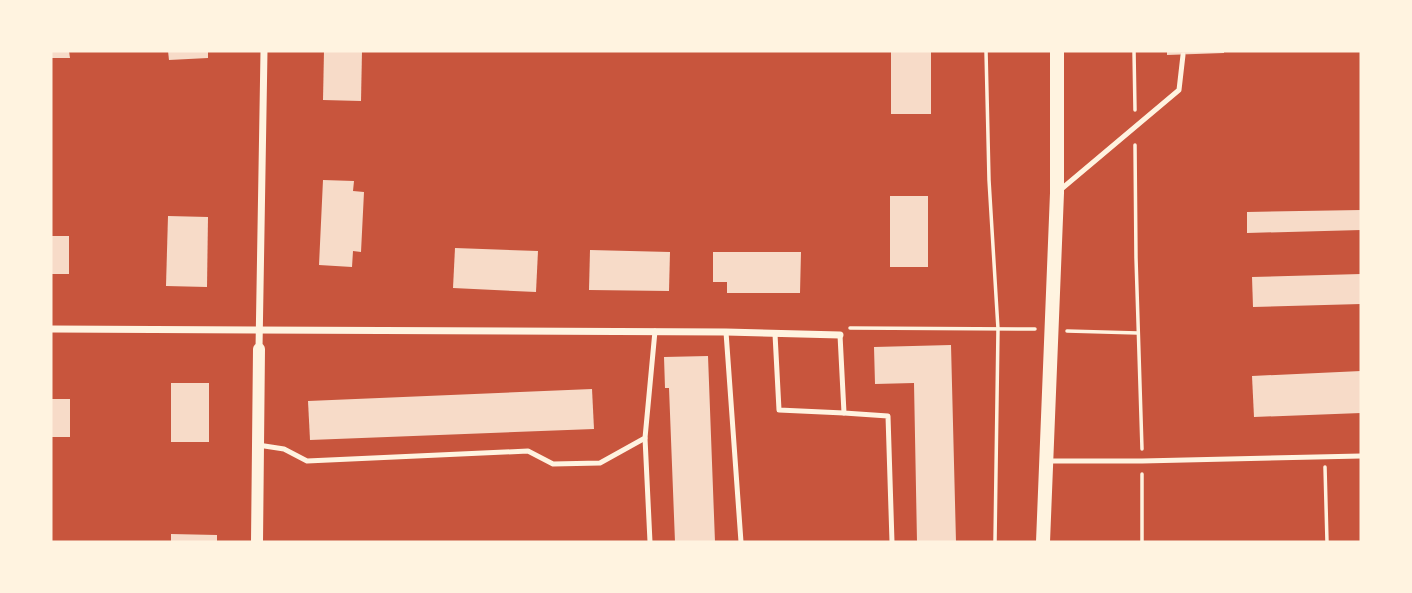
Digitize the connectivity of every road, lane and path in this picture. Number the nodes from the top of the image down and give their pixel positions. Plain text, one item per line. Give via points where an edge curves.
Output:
1 (264, 51) edge
2 (986, 51) edge
3 (1057, 51) edge
4 (1133, 51) edge
5 (1183, 55) dead end
6 (1135, 128) junction
7 (1057, 193) junction
8 (51, 329) edge
9 (998, 329) junction
10 (260, 330) junction
11 (655, 331) junction
12 (726, 332) junction
13 (1074, 332) dead end
14 (1138, 333) junction
15 (775, 334) junction
16 (840, 335) junction
17 (259, 349) joint
18 (844, 412) junction
19 (645, 438) junction
20 (258, 445) junction
21 (1325, 456) junction
22 (1361, 456) edge
23 (1047, 461) junction
24 (1142, 461) junction
25 (257, 542) edge
26 (650, 542) edge
27 (741, 542) edge
28 (892, 542) edge
29 (995, 542) edge
30 (1043, 542) edge
31 (1142, 542) edge
32 (1327, 542) edge

1 - 10 street
2 - 9 path
3 - 7 main road
4 - 6 path
5 - 6 lane via 1179,90
6 - 7 lane
6 - 14 path
7 - 23 main road
8 - 10 street
9 - 16 path via 851,327
9 - 29 path
10 - 11 street
10 - 17 street
11 - 12 street
11 - 19 lane
12 - 15 street
12 - 27 lane
13 - 14 path
14 - 24 path
15 - 16 street
15 - 18 lane via 779,410
16 - 18 lane
17 - 20 street
18 - 28 lane via 888,416
19 - 20 lane via 600,463 553,464 528,451 307,461 284,449
19 - 26 lane
20 - 25 street
21 - 22 lane
21 - 24 lane
21 - 32 path
23 - 24 lane
23 - 30 main road
24 - 31 path

